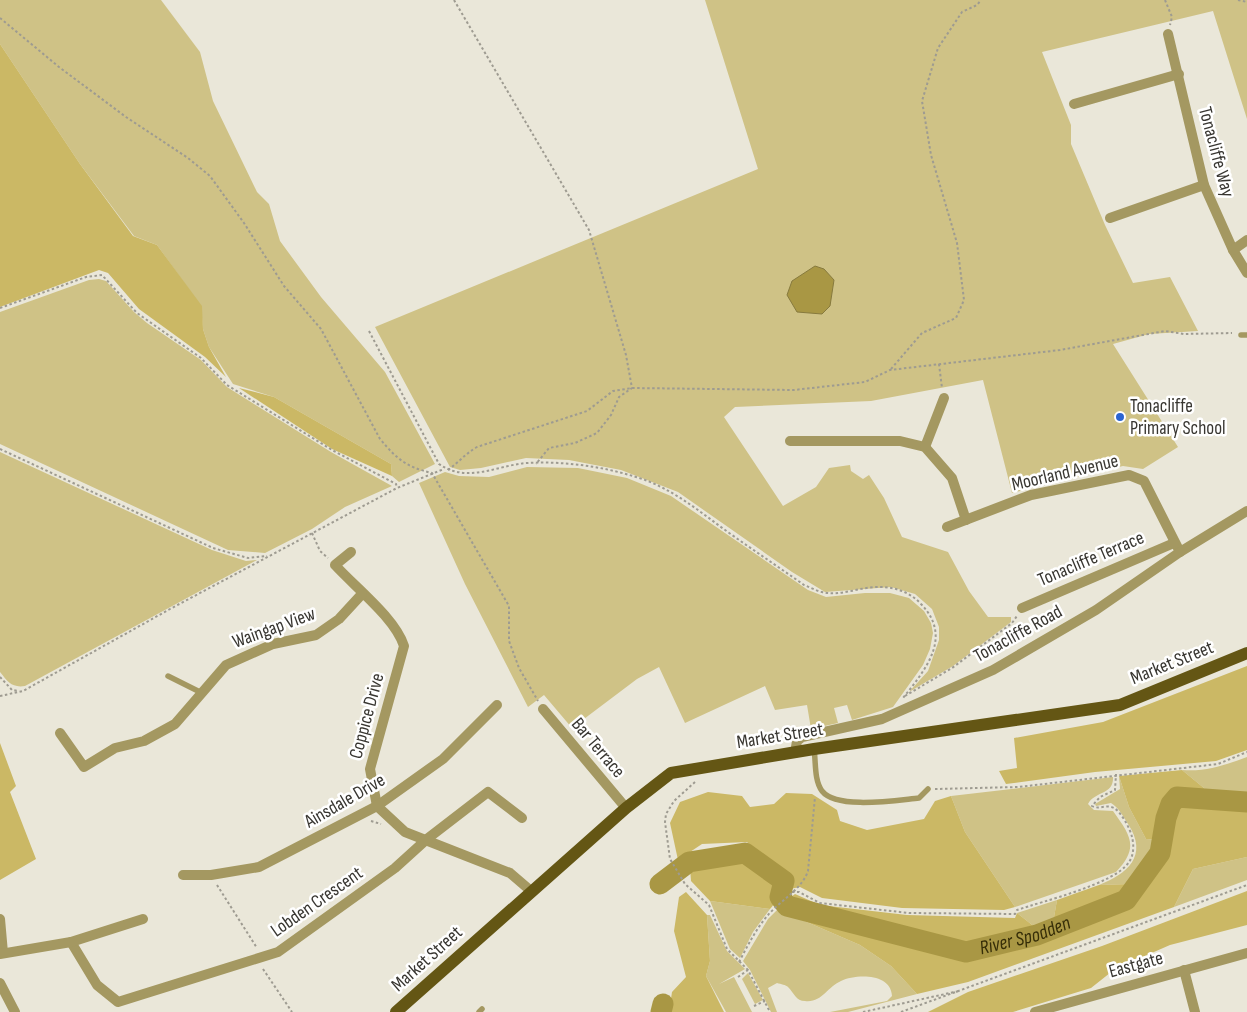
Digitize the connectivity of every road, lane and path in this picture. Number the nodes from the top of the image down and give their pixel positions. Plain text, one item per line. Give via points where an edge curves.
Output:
1 (454, 0) edge
2 (981, 0) edge
3 (1165, 0) edge
4 (1238, 0) edge
5 (1247, 2) edge
6 (0, 18) edge
7 (1168, 34) joint
8 (1178, 74) junction
9 (1074, 104) dead end
10 (1204, 185) junction
11 (1110, 218) dead end
12 (1247, 240) edge
13 (1233, 250) junction
14 (1247, 273) edge
15 (0, 308) edge
16 (369, 331) dead end
17 (1244, 335) edge
18 (939, 364) junction
19 (890, 370) junction
20 (632, 388) junction
21 (944, 398) joint
22 (790, 441) dead end
23 (925, 446) junction
24 (0, 449) edge
25 (536, 464) junction
26 (447, 469) junction
27 (432, 472) junction
28 (397, 488) junction
29 (1247, 511) edge
30 (966, 520) junction
31 (947, 526) dead end
32 (312, 534) junction
33 (1174, 543) junction
34 (351, 552) dead end
35 (1180, 552) junction
36 (269, 556) junction
37 (334, 565) junction
38 (362, 594) junction
39 (1022, 608) joint
40 (1247, 653) edge
41 (168, 676) dead end
42 (0, 677) edge
43 (23, 691) junction
44 (202, 693) junction
45 (0, 696) edge
46 (904, 697) junction
47 (497, 705) dead end
48 (543, 709) joint
49 (899, 712) junction
50 (60, 733) dead end
51 (814, 749) junction
52 (1247, 752) edge
53 (795, 753) junction
54 (699, 768) junction
55 (1116, 774) junction
56 (818, 784) junction
57 (928, 789) joint
58 (377, 806) junction
59 (626, 808) junction
60 (522, 818) dead end
61 (427, 839) junction
62 (184, 875) dead end
63 (211, 875) junction
64 (1247, 885) edge
65 (531, 891) junction
66 (792, 892) junction
67 (0, 919) edge
68 (143, 919) dead end
69 (70, 942) junction
70 (1247, 953) edge
71 (1, 954) edge
72 (259, 958) junction
73 (739, 962) junction
74 (748, 970) junction
75 (1184, 970) junction
76 (738, 977) dead end
77 (0, 984) edge
78 (966, 989) junction
79 (764, 1002) junction
80 (754, 1006) dead end
81 (1051, 1010) edge
82 (15, 1012) edge
83 (292, 1012) edge
84 (396, 1012) edge
85 (770, 1012) edge
86 (863, 1012) edge
87 (901, 1012) edge
88 (1035, 1012) edge
89 (1195, 1012) edge

1 - 20 path via 589,230 626,355
2 - 19 path via 962,12 938,48 922,101 931,155 957,243 964,300 956,318 922,333
3 - 7 path via 1172,17
4 - 5 path
6 - 27 path via 59,67 210,176 284,286 321,329 380,439 412,468
7 - 8 street, Tonacliffe Way
8 - 9 street
8 - 10 street, Tonacliffe Way
10 - 11 street
10 - 13 street, Tonacliffe Way
12 - 13 street
13 - 14 street, Tonacliffe Way
15 - 28 path via 86,276 102,275 136,313 201,358 227,385 332,450 396,484
16 - 26 path via 439,464
17 - 18 path via 1165,331 1060,350
18 - 19 path
18 - 21 path
19 - 20 path via 865,382 794,390
20 - 25 path via 619,397 611,415 597,433 575,443 549,448
20 - 26 path via 613,391 587,411 477,447
21 - 23 street
22 - 23 street via 900,441
23 - 30 street via 952,478
24 - 36 path via 213,548 248,558
25 - 26 path via 526,463 488,473 461,473
25 - 46 path via 578,464 636,477 676,494 804,585 824,593 879,587 900,590 916,598 934,622 936,639 929,662
26 - 27 path
27 - 28 path
27 - 48 path via 509,606 509,641 519,668
28 - 32 path
29 - 35 street, Tonacliffe Road
30 - 31 street, Moorland Avenue
30 - 33 street, Moorland Avenue via 1031,495 1129,475 1144,481
32 - 36 path
32 - 37 path via 320,551
33 - 35 street, Moorland Avenue
33 - 39 street, Tonacliffe Terrace
34 - 37 street
35 - 49 street, Tonacliffe Road via 1096,610 993,670
36 - 43 path
37 - 38 street, Coppice Drive
38 - 44 street, Waingap View via 340,618 316,635 273,644 226,665
38 - 58 street, Coppice Drive via 396,628 404,646 370,769
39 - 46 path via 1012,623 959,663
40 - 51 main road, Market Street via 1120,705
41 - 44 lane
42 - 43 path via 12,690
43 - 45 path
44 - 50 street, Waingap View via 176,724 144,741 115,748 84,767
46 - 49 path via 896,706
47 - 58 street, Ainsdale Drive via 443,759
48 - 59 street, Bar Terrace
49 - 53 street, Tonacliffe Road via 882,720 802,737 797,742
51 - 53 main road, Market Street
51 - 56 lane
52 - 55 path via 1218,764
53 - 54 main road, Market Street
54 - 59 main road, Market Street via 671,772
54 - 73 path via 697,781 674,801 666,814 670,859 685,884 709,906 727,949
55 - 57 path via 1018,787
55 - 66 path via 1115,790 1100,797 1092,806 1115,809 1131,832 1134,847 1129,862 1118,874 1017,910 1015,914 909,913 820,903 799,892
56 - 57 lane via 826,795 853,802 920,798
56 - 66 path via 808,871
58 - 61 street via 404,832
58 - 63 street, Ainsdale Drive via 259,868
59 - 65 main road, Market Street
60 - 61 street, Lobden Crescent via 488,792
61 - 65 street via 510,873
61 - 72 street, Lobden Crescent via 395,868 278,952
62 - 63 street, Ainsdale Drive
63 - 72 path
64 - 78 path
65 - 84 main road, Market Street
66 - 73 path via 754,933
67 - 71 street
68 - 69 street
69 - 71 street
69 - 72 street, Lobden Crescent via 97,986 118,1002
70 - 75 street, Eastgate
72 - 83 path
73 - 74 path
74 - 76 path
74 - 79 path
75 - 81 street, Eastgate
75 - 89 street
77 - 82 street
78 - 86 path
78 - 87 path
79 - 80 path
79 - 85 path
81 - 88 street, Eastgate

